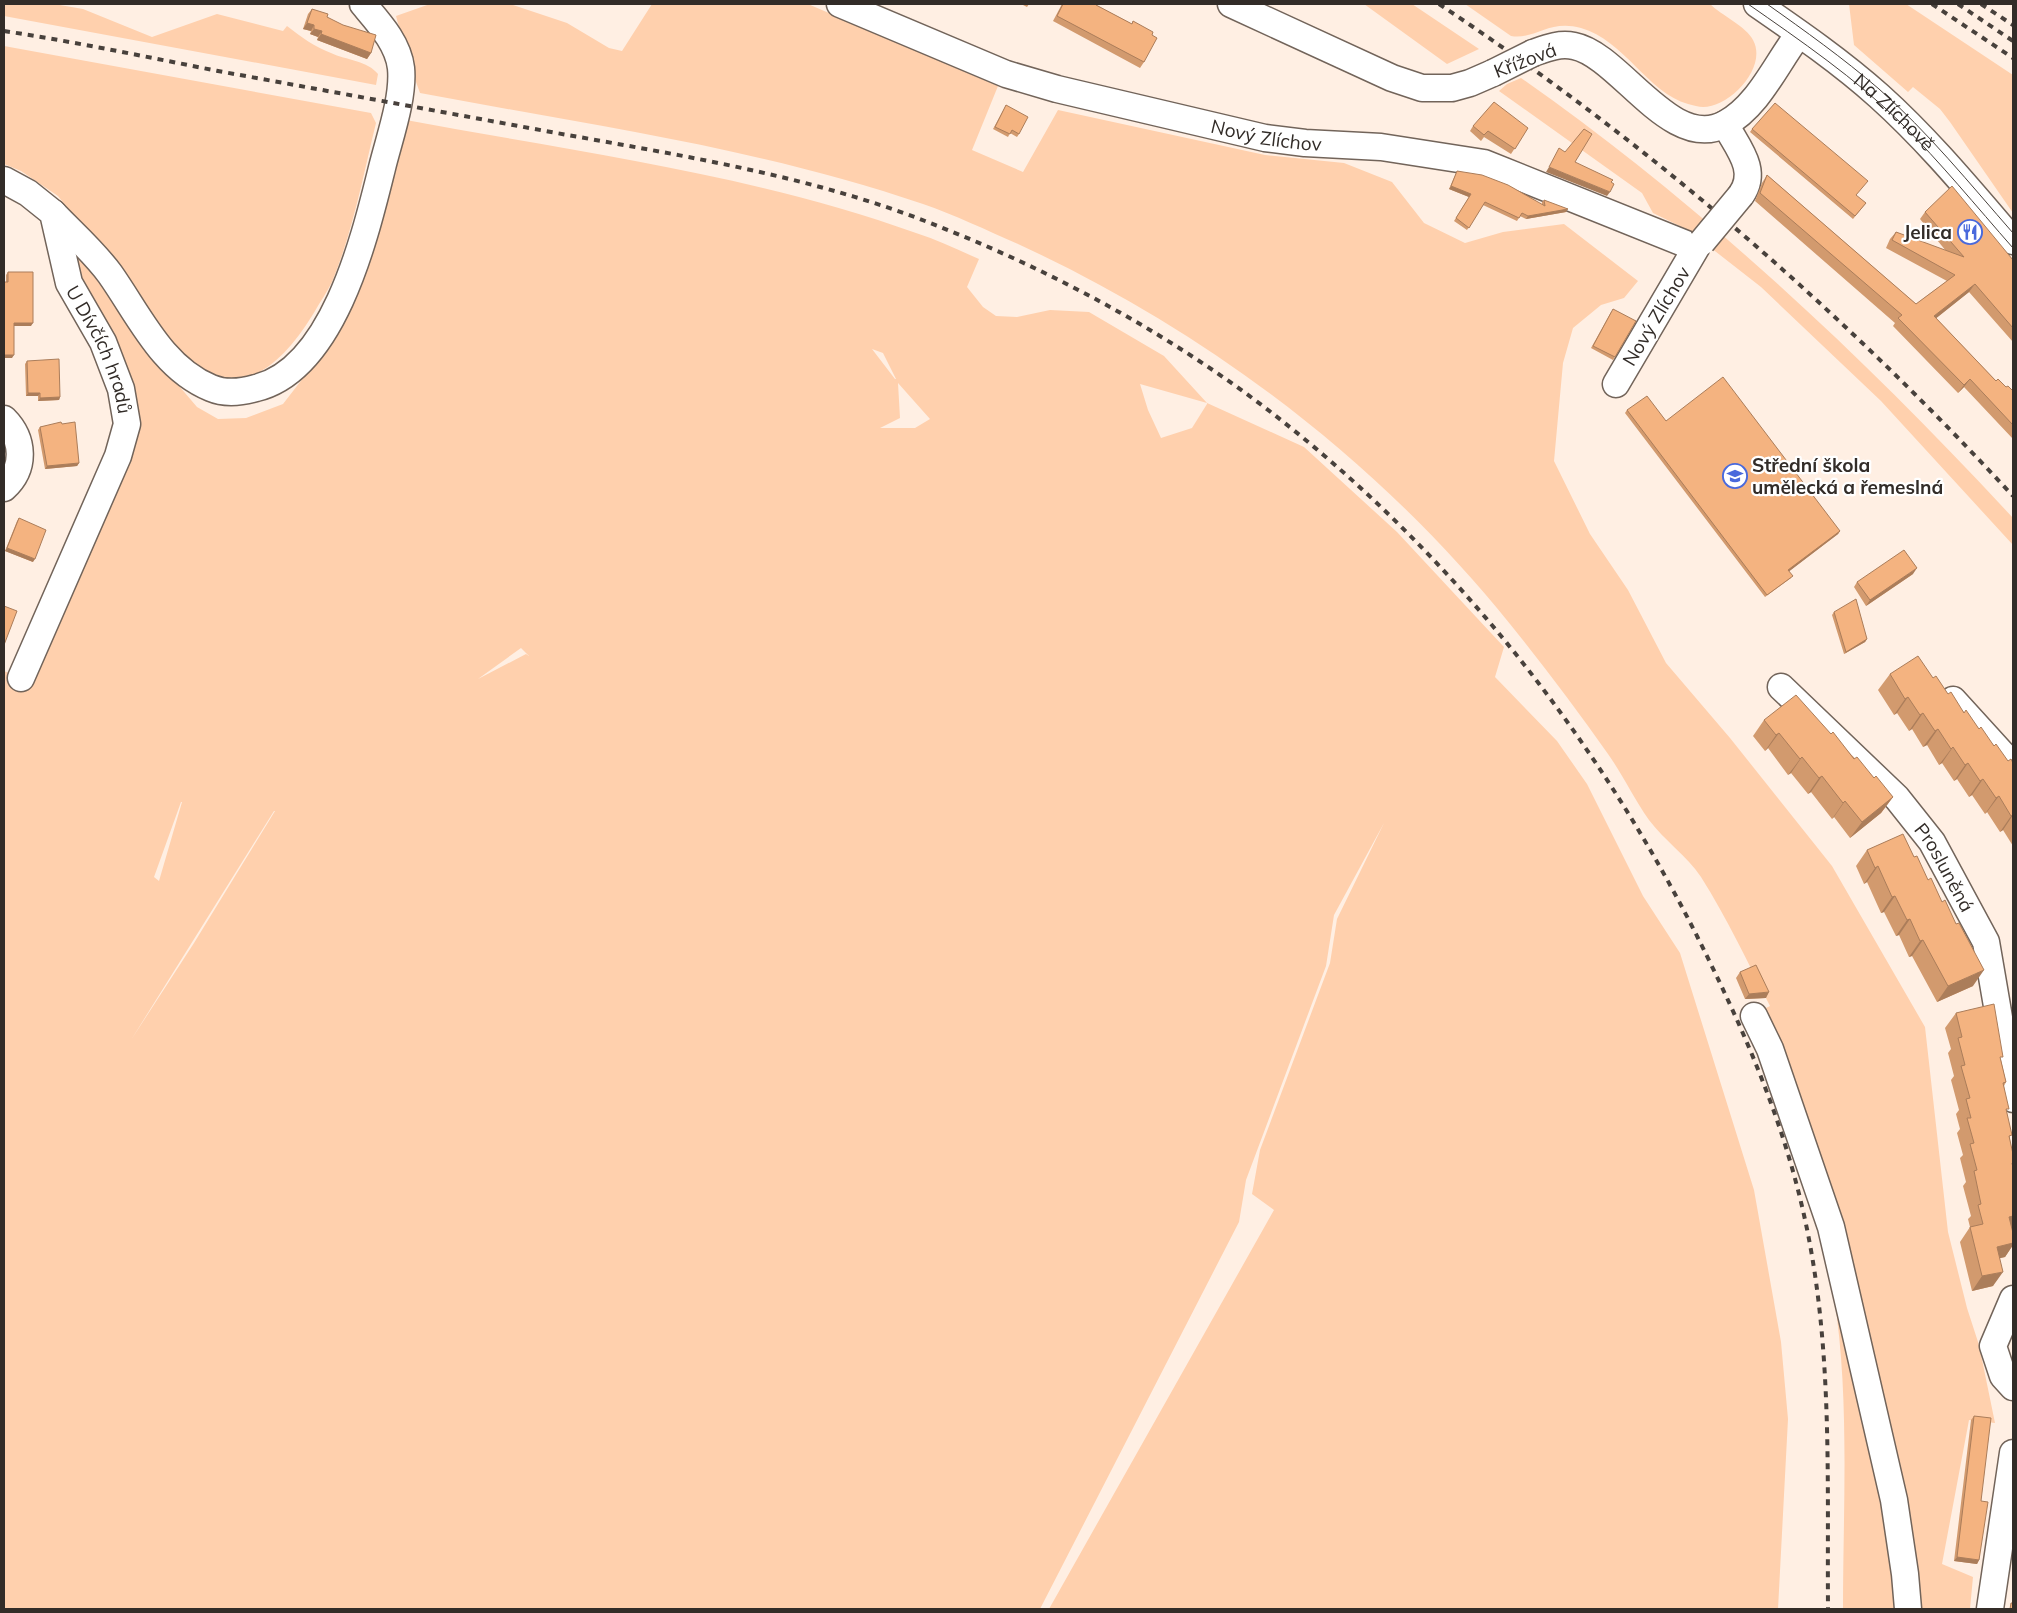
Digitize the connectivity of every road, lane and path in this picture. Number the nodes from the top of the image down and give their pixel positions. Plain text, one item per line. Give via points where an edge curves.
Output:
1 (363, 4) edge
2 (840, 4) edge
3 (1231, 4) edge
4 (1757, 4) edge
5 (1799, 34) junction
6 (1725, 124) junction
7 (4, 180) edge
8 (53, 213) junction
9 (2013, 241) edge
10 (1699, 245) junction
11 (1616, 384) dead end
12 (4, 419) edge
13 (4, 488) edge
14 (22, 678) dead end
15 (1936, 682) edge
16 (1781, 687) dead end
17 (2013, 766) edge
18 (1754, 1016) dead end
19 (2013, 1099) edge
20 (2013, 1299) edge
21 (2013, 1387) edge
22 (2013, 1453) edge
23 (1908, 1609) edge
24 (1990, 1609) edge

1 - 8 street via 390,39 401,67 393,124 375,196 337,308 315,344 286,374 262,387 228,392 213,389 184,373 160,348 108,272
2 - 10 street, Nový Zlíchov via 1006,74 1057,89 1265,138 1381,147 1484,163
3 - 6 street, Křížová, bridge via 1392,78 1422,88 1452,88 1533,53 1562,45 1584,49 1672,120 1704,128
4 - 5 street, Na Zlíchově
5 - 6 street via 1755,96
5 - 9 street, Na Zlíchově via 1866,84 1908,123
6 - 10 street, Nový Zlíchov, bridge via 1749,169 1749,180 1741,195
7 - 8 street via 28,193
8 - 14 street, U Dívčích hradů via 69,283 103,342 121,389 127,424 118,456
10 - 11 street, Nový Zlíchov
12 - 13 street via 17,438 20,461 15,475
15 - 17 street
16 - 19 street, Prosluněná via 1898,798 1932,842 1986,942
18 - 23 street via 1770,1049 1832,1228 1894,1500
20 - 21 street via 1992,1346 2003,1376
22 - 24 street

